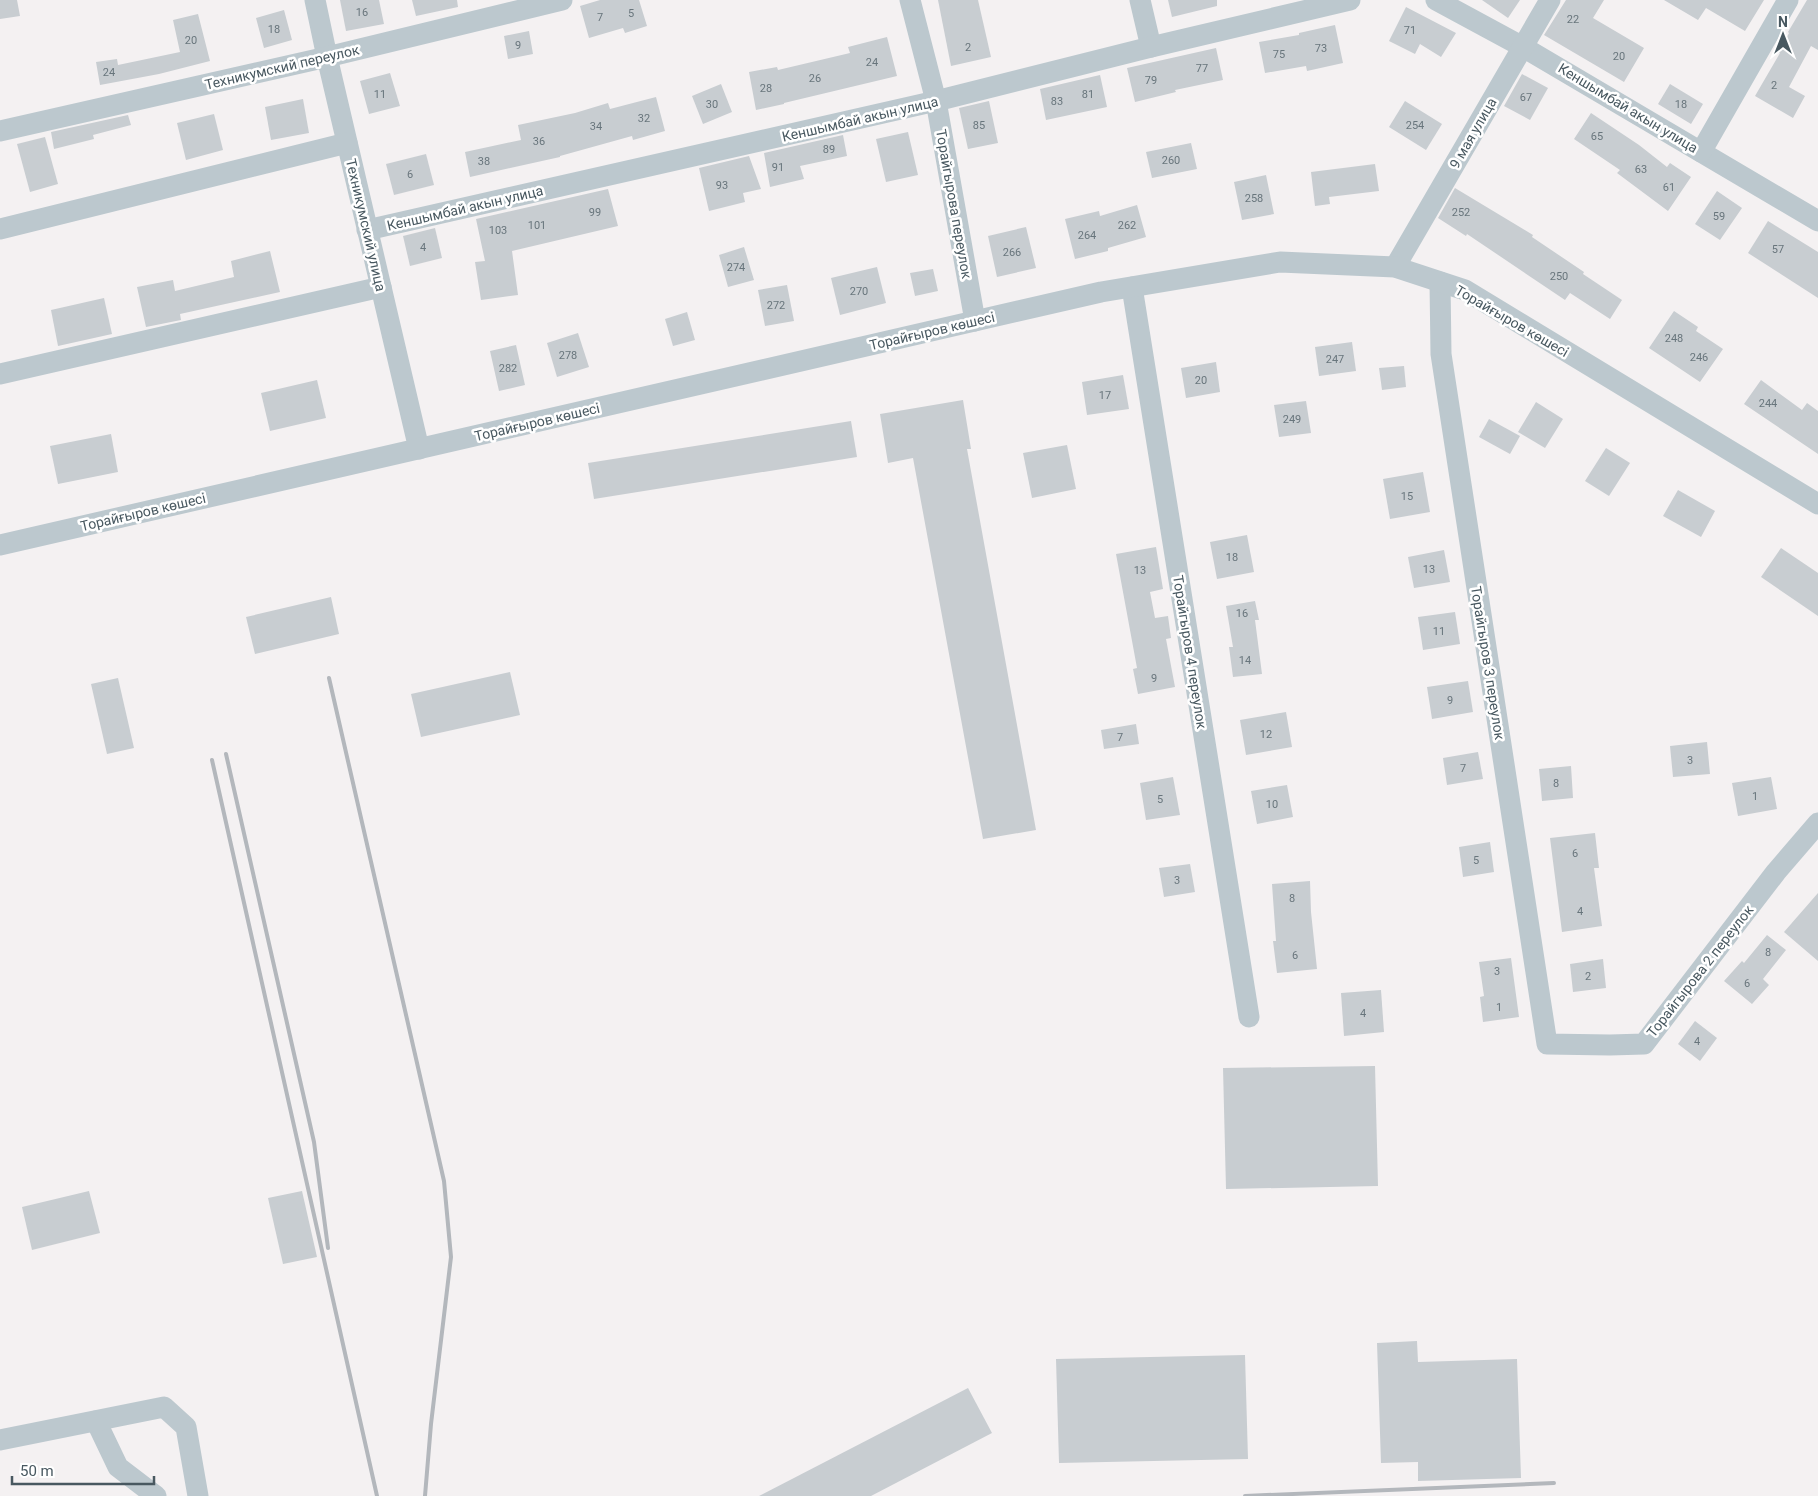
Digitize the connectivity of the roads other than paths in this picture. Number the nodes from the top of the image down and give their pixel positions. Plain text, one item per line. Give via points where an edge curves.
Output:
1 (315, 0) edge
2 (562, 0) edge
3 (910, 0) edge
4 (1140, 0) edge
5 (1350, 0) edge
6 (1436, 0) edge
7 (1550, 0) edge
8 (1788, 0) edge
9 (1151, 47) junction
10 (1523, 47) junction
11 (327, 57) junction
12 (936, 102) junction
13 (0, 131) edge
14 (347, 144) junction
15 (1701, 152) junction
16 (1818, 221) edge
17 (0, 229) edge
18 (368, 230) junction
19 (1396, 266) junction
20 (1440, 282) junction
21 (381, 287) junction
22 (1132, 287) junction
23 (975, 321) junction
24 (0, 374) edge
25 (419, 449) junction
26 (1818, 504) edge
27 (0, 545) edge
28 (1818, 823) edge
29 (1249, 1017) dead end
30 (1547, 1044) joint
31 (96, 1421) junction
32 (0, 1440) edge
33 (156, 1496) edge
34 (198, 1496) edge

1 - 11 street, Техникумский улица
2 - 11 street, Техникумский переулок
3 - 12 street, Торайгырова переулок
4 - 9 street
5 - 9 street, Кеншымбай акын улица
6 - 10 street, Кеншымбай акын улица
7 - 10 street, 9 мая улица
8 - 15 street
9 - 12 street, Кеншымбай акын улица
10 - 15 street, Кеншымбай акын улица
10 - 19 street, 9 мая улица
11 - 13 street, Техникумский переулок
11 - 14 street, Техникумский улица
12 - 18 street, Кеншымбай акын улица
12 - 23 street, Торайгырова переулок
14 - 17 street
14 - 18 street, Техникумский улица
15 - 16 street, Кеншымбай акын улица
18 - 21 street, Техникумский улица
19 - 20 street, Торайғыров көшесі
19 - 22 street, Торайғыров көшесі via 1280,262
20 - 26 street, Торайғыров көшесі via 1465,290
20 - 30 street, Торайгыров 3 переулок via 1441,354
21 - 24 street
21 - 25 street, Техникумский улица
22 - 23 street, Торайғыров көшесі
22 - 29 street, Торайгыров 4 переулок
23 - 25 street, Торайғыров көшесі
25 - 27 street, Торайғыров көшесі
28 - 30 street, Торайгырова 2 переулок via 1776,872 1644,1044
31 - 32 street
31 - 33 street via 118,1467
31 - 34 street via 164,1407 186,1427

